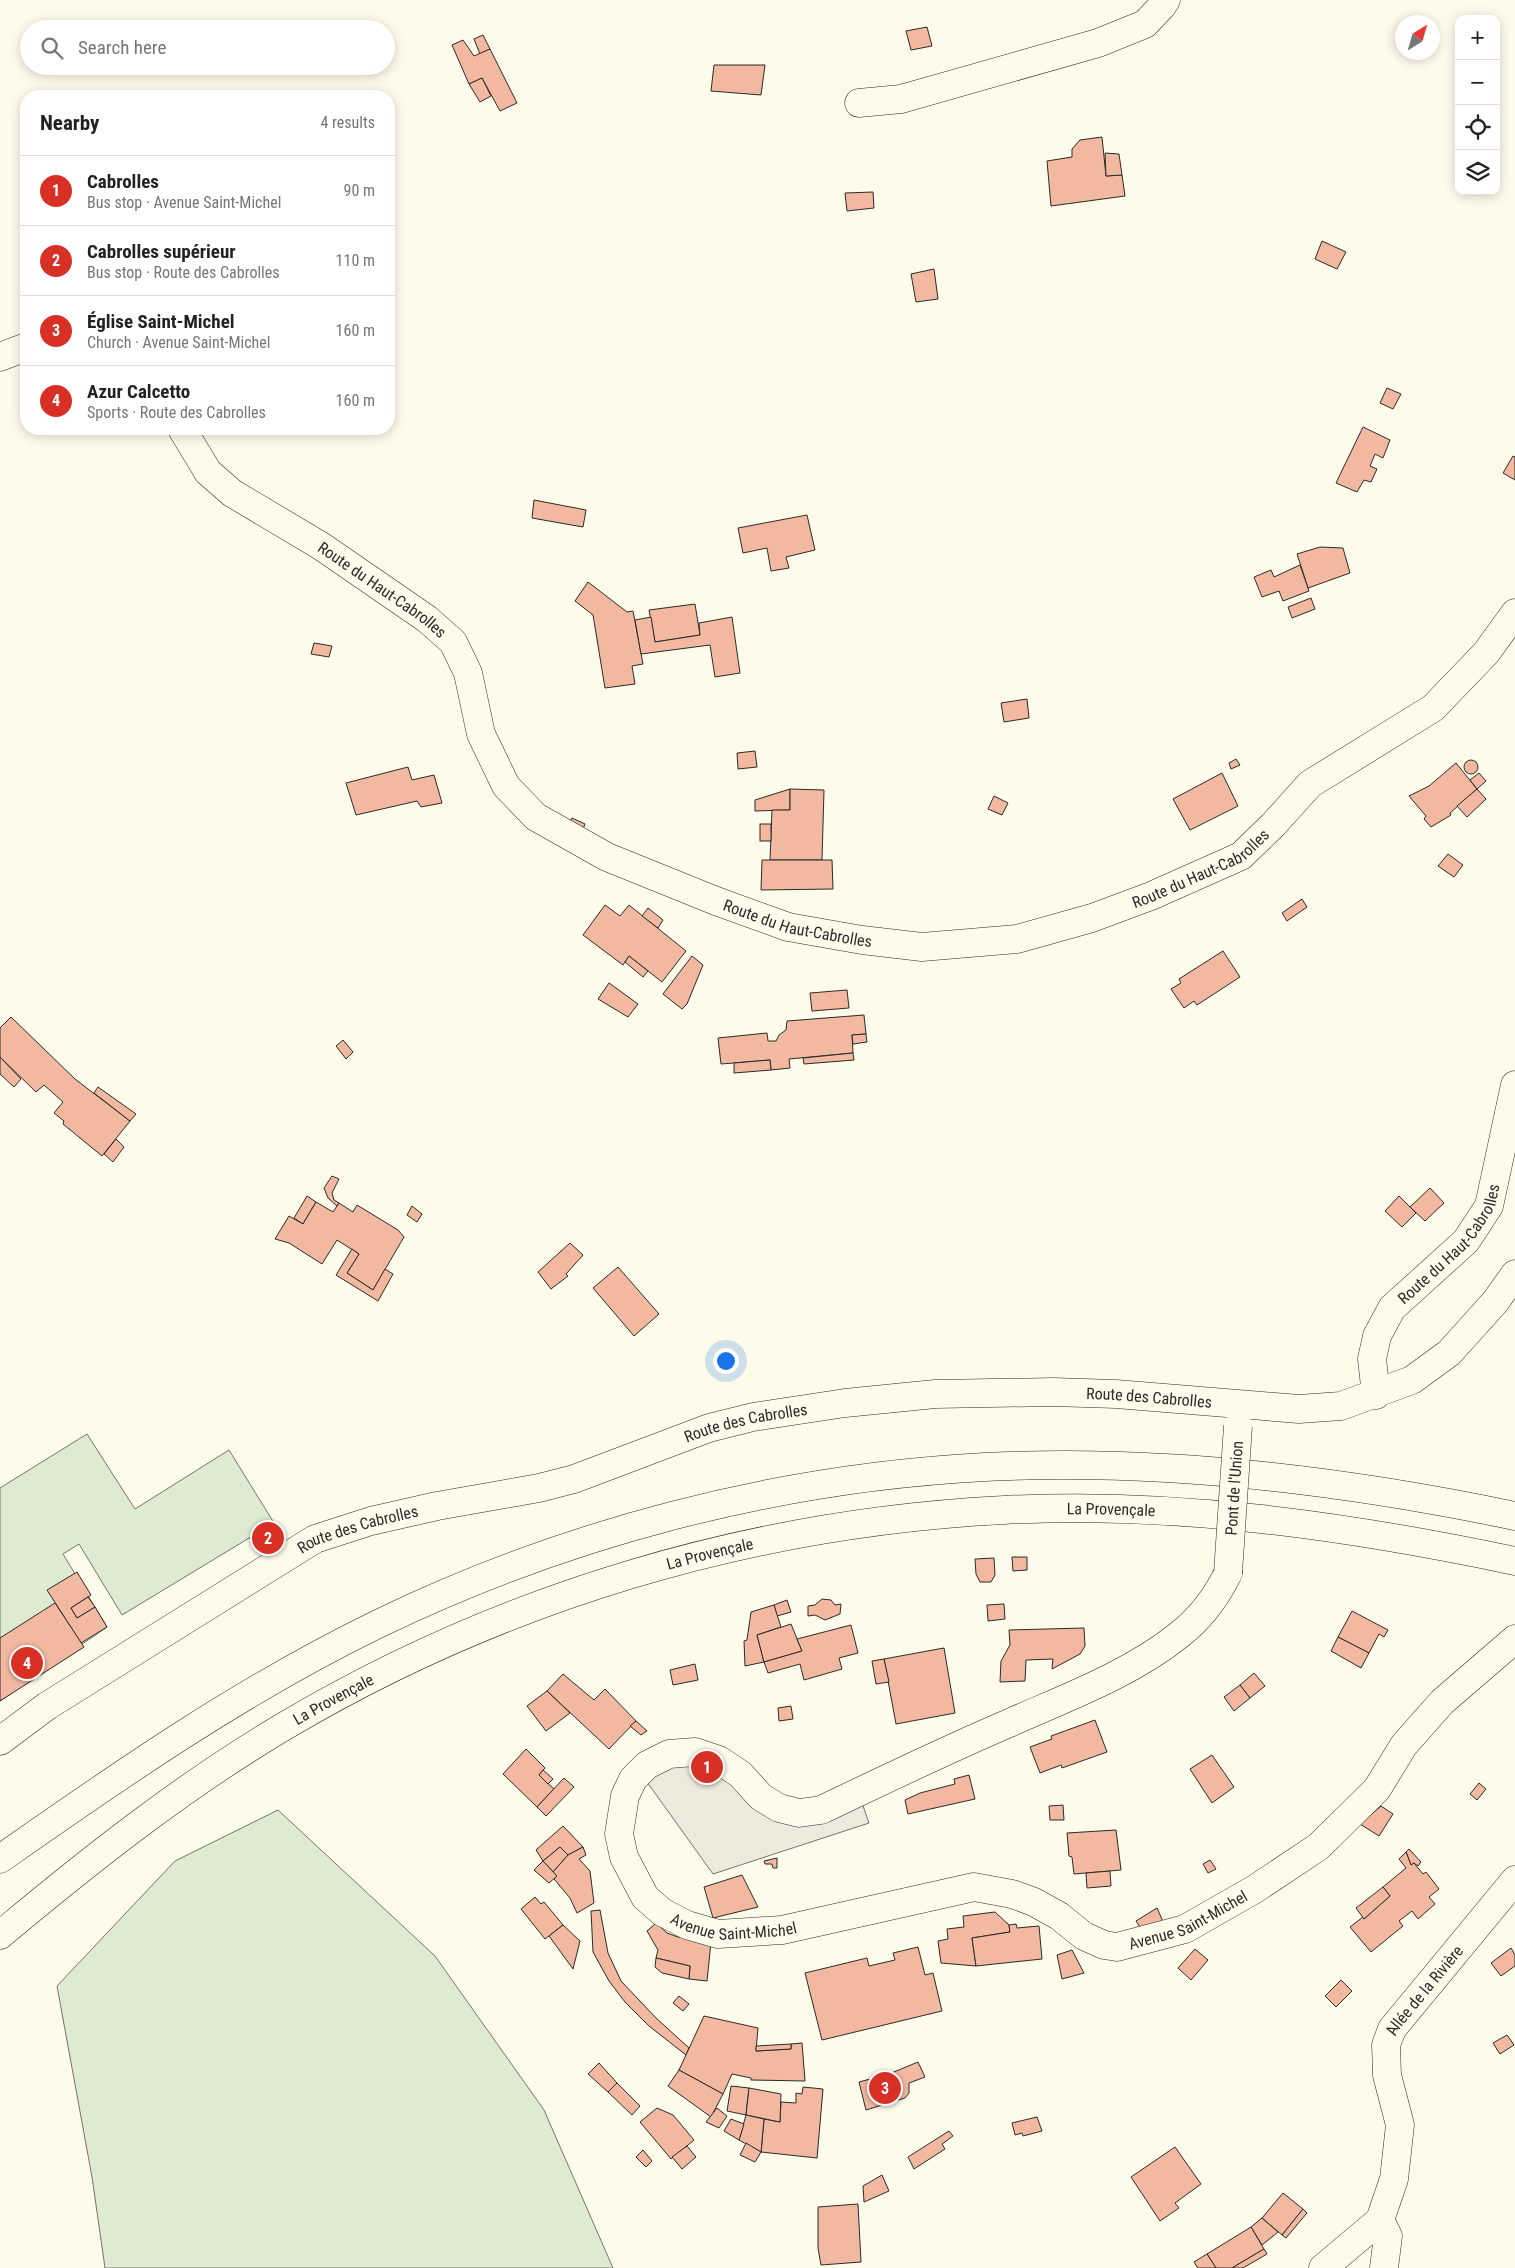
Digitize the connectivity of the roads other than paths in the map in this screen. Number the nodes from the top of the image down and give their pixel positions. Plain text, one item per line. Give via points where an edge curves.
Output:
1 (1166, 0) edge
2 (859, 102) dead end
3 (20, 350) edge
4 (0, 357) edge
5 (186, 435) edge
6 (1515, 613) edge
7 (1515, 1086) edge
8 (1515, 1274) edge
9 (1376, 1395) junction
10 (1239, 1415) junction
11 (1515, 1516) edge
12 (1515, 1561) edge
13 (1228, 1573) joint
14 (1515, 1639) edge
15 (0, 1741) edge
16 (0, 1859) edge
17 (1515, 1880) edge
18 (0, 1935) edge
19 (1380, 2220) junction
20 (1323, 2268) edge
21 (1384, 2268) edge

1 - 2 main road via 1145,24 1098,43 901,98
3 - 4 main road
5 - 6 main road, Route du Haut-Cabrolles via 208,472 232,493 321,546 427,619 453,642 468,673 481,734 506,786 536,817 607,857 716,901 788,927 862,940 922,947 1017,939 1092,918 1152,896 1241,856 1310,784 1433,708 1486,653
7 - 9 main road, Route du Haut-Cabrolles via 1489,1206 1466,1241 1392,1308 1377,1336 1372,1359
8 - 9 main road, Route des Cabrolles via 1495,1302 1449,1353 1412,1380
9 - 10 main road, Route des Cabrolles via 1341,1406
10 - 13 main road, Pont de l'Union, bridge
10 - 15 main road, Route des Cabrolles via 1116,1394 990,1392 935,1394 805,1408 709,1428 574,1479 437,1506 315,1539 47,1706
11 - 16 main road via 1324,1483 1204,1470 985,1467 822,1485 687,1512 552,1552 377,1624 189,1731
12 - 18 main road, La Provençale via 1331,1528 1248,1518 1128,1510 1006,1510 880,1521 722,1550 622,1576 513,1614 348,1690 183,1791
13 - 14 main road, Avenue Saint-Michel via 1206,1609 1179,1635 1140,1660 1075,1694 821,1810 799,1813 779,1808 761,1797 740,1774 719,1760 695,1752 669,1754 647,1765 633,1779 625,1796 619,1834 624,1857 634,1879 645,1897 662,1912 687,1925 718,1934 782,1930 974,1887 1034,1902 1084,1936 1104,1945 1117,1947 1185,1929 1255,1889 1318,1847 1377,1789 1404,1745 1442,1702
17 - 19 main road, Allée de la Rivière via 1392,2029 1386,2045 1387,2075 1400,2125 1394,2179
19 - 20 main road
19 - 21 main road via 1388,2236

